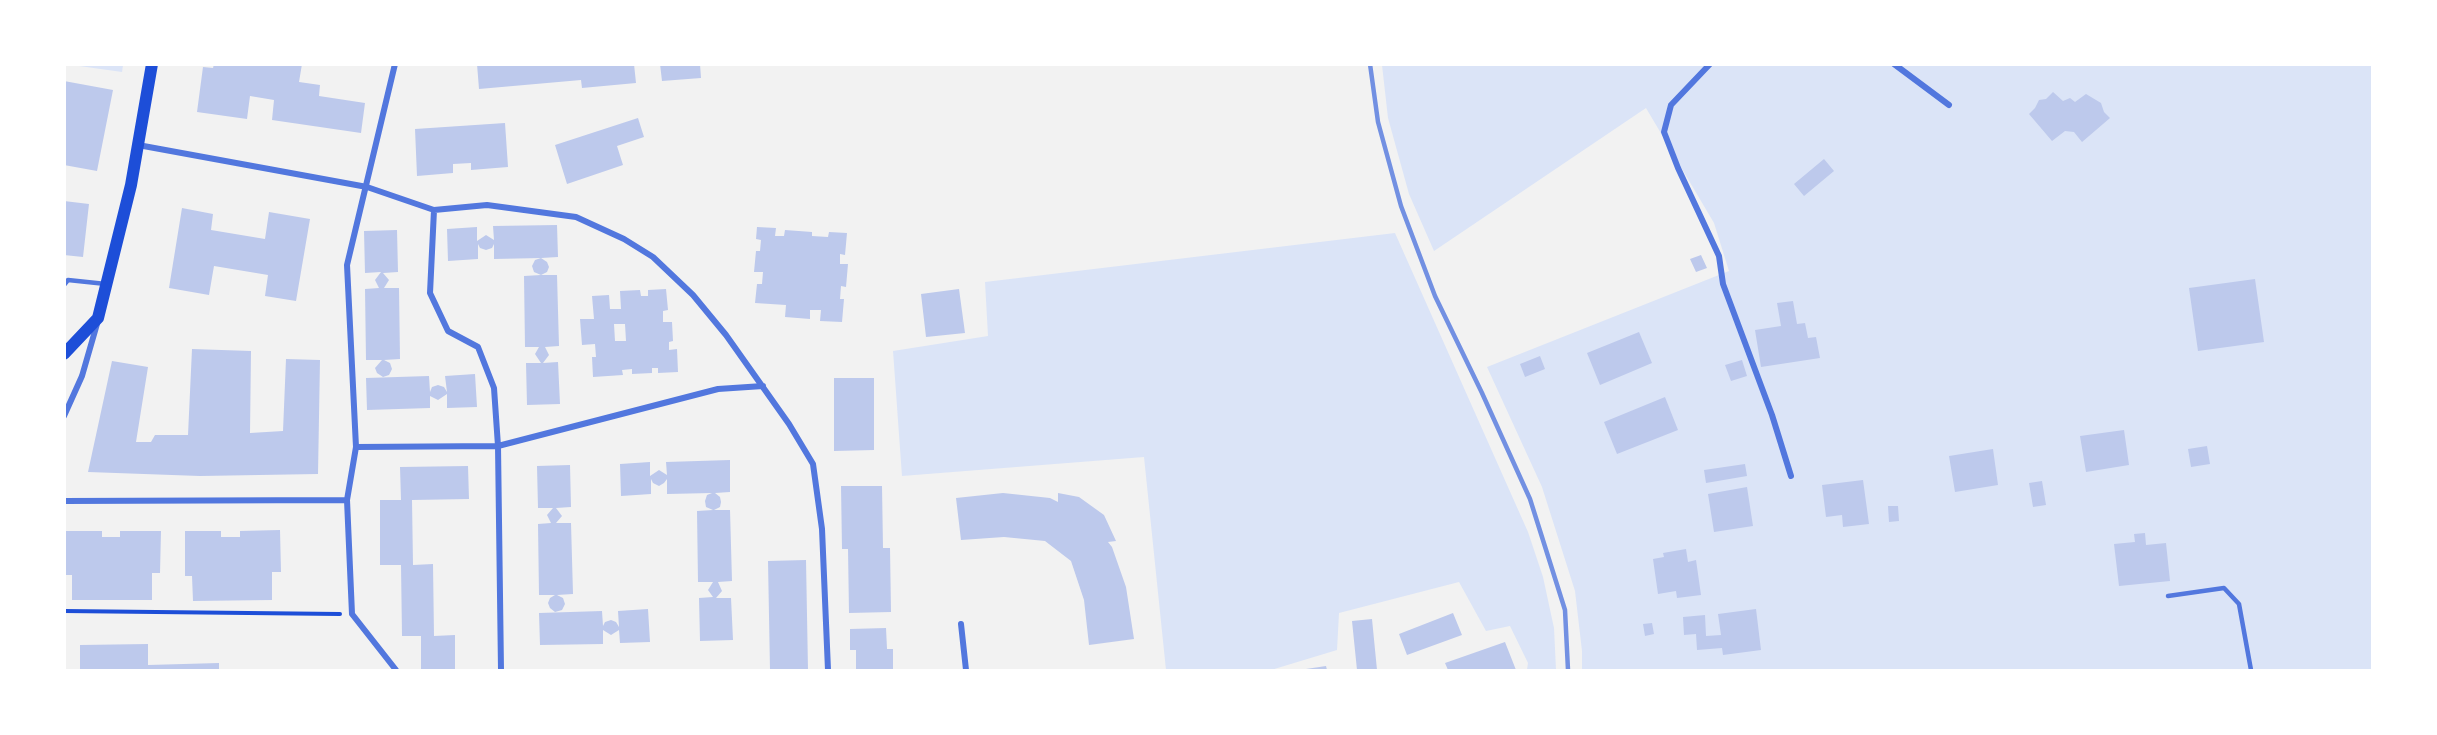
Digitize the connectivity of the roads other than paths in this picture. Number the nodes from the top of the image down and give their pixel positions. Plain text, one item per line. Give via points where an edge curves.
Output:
1 (152, 64) edge
2 (395, 64) edge
3 (1710, 64) edge
4 (1894, 64) edge
5 (1949, 105) dead end
6 (138, 145) junction
7 (367, 187) junction
8 (434, 210) junction
9 (108, 284) junction
10 (64, 285) edge
11 (98, 318) junction
12 (64, 354) edge
13 (763, 386) junction
14 (64, 416) edge
15 (498, 446) junction
16 (356, 447) junction
17 (1791, 476) dead end
18 (347, 500) junction
19 (64, 501) edge
20 (2168, 596) dead end
21 (961, 624) dead end
22 (396, 670) edge
23 (501, 670) edge
24 (828, 670) edge
25 (966, 670) edge
26 (2251, 670) edge

1 - 6 main road
2 - 7 street
3 - 17 street via 1671,105 1664,132 1719,256 1723,285
4 - 5 street
6 - 7 street
6 - 9 main road
7 - 8 street
7 - 16 street via 347,265
8 - 13 street via 487,205 576,217 624,239 653,256 693,295
8 - 15 street via 430,292 448,331 478,347 494,388
9 - 10 lane via 68,279
9 - 11 main road
11 - 12 main road
11 - 14 street via 82,376
13 - 15 street via 718,389
13 - 24 street via 813,464 822,529
15 - 16 street
15 - 23 street
16 - 18 street
18 - 19 street
18 - 22 street via 352,614
20 - 26 lane via 2224,588 2239,604
21 - 25 street

